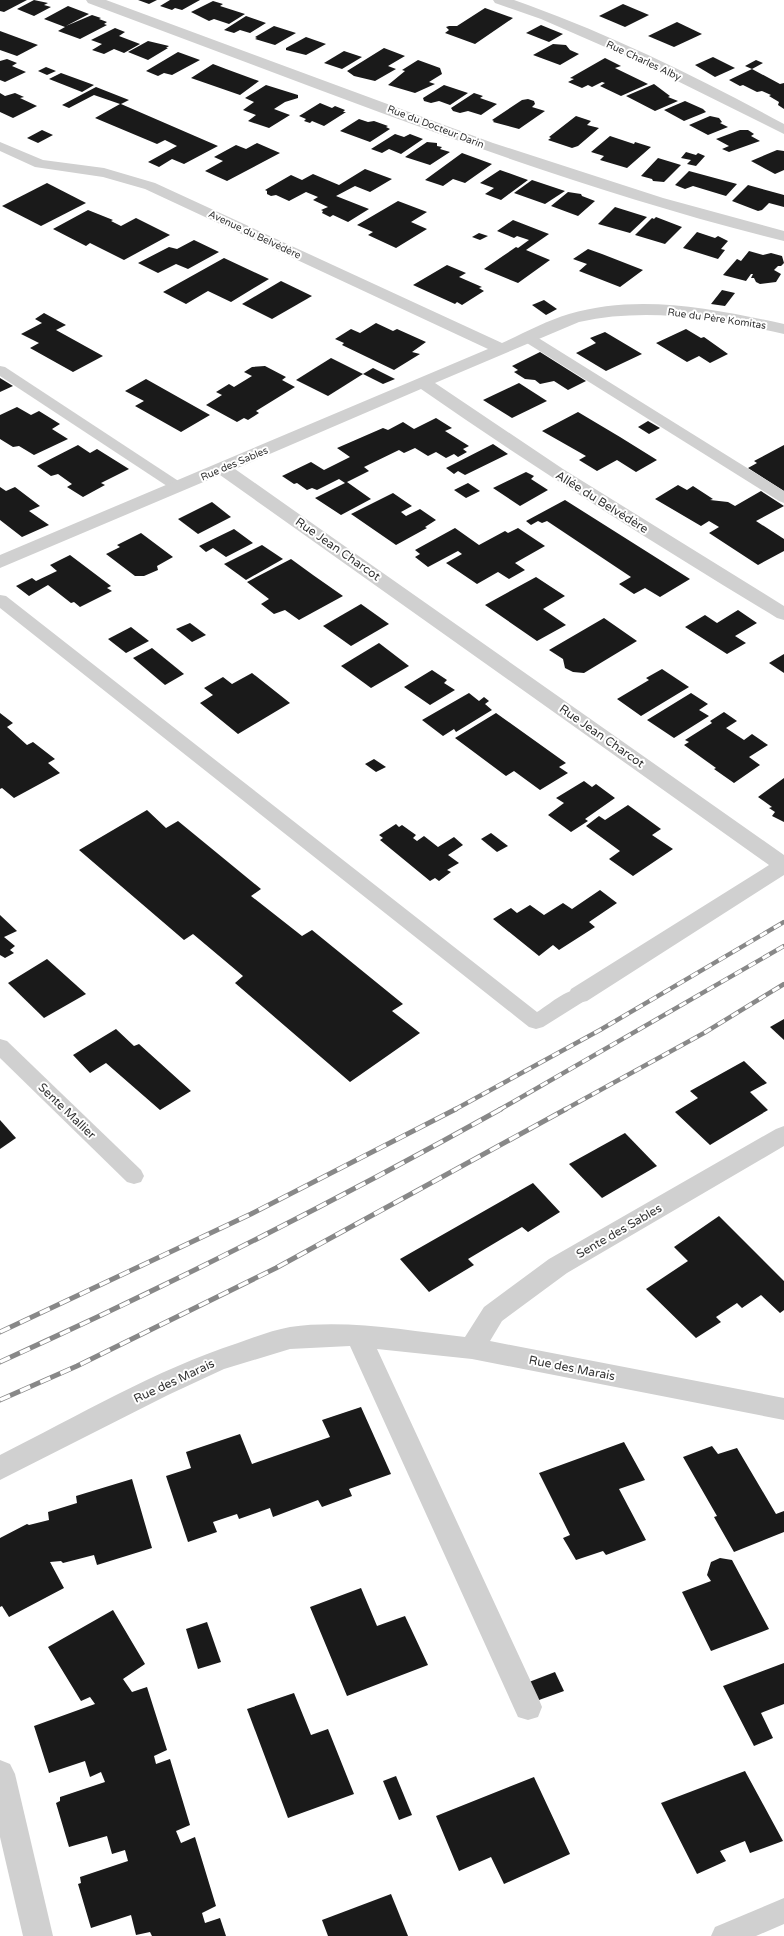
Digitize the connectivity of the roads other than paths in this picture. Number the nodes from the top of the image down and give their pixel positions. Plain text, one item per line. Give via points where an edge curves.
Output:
1 (93, 0) edge
2 (500, 0) edge
3 (543, 3) dead end
4 (530, 9) junction
5 (784, 130) edge
6 (0, 146) edge
7 (784, 236) edge
8 (784, 329) edge
9 (527, 337) junction
10 (502, 349) junction
11 (467, 364) joint
12 (0, 370) edge
13 (424, 383) junction
14 (222, 468) junction
15 (178, 487) junction
16 (784, 498) edge
17 (0, 562) edge
18 (0, 600) edge
19 (784, 614) edge
20 (579, 995) joint
21 (0, 1046) edge
22 (784, 1135) edge
23 (134, 1176) dead end
24 (359, 1337) junction
25 (472, 1348) junction
26 (784, 1409) edge
27 (0, 1468) edge
28 (528, 1707) dead end
29 (0, 1774) edge
30 (784, 1911) edge
31 (38, 1936) edge
32 (724, 1936) edge

1 - 7 street, Rue du Docteur Darin via 488,146 658,201
2 - 4 street, Rue Charles Alby
3 - 4 street
4 - 5 street, Rue Charles Alby via 628,51
6 - 10 street, Avenue du Belvédère via 40,164 104,173 150,186
8 - 9 street, Rue du Père Komitas via 705,315 628,310 589,314
9 - 10 street, Rue du Père Komitas
9 - 16 lane
10 - 11 street, Rue du Père Komitas
11 - 13 street, Rue des Sables
12 - 15 lane
13 - 14 street, Rue des Sables
13 - 19 street, Allée du Belvédère via 511,444
14 - 15 street, Rue des Sables
14 - 20 street, Rue Jean Charcot via 784,865
15 - 17 street, Rue des Sables
18 - 20 lane via 536,1022
21 - 23 lane, Sente Mallier
22 - 25 street, Sente des Sables via 558,1266 493,1314
24 - 25 street, Rue des Marais
24 - 27 street, Rue des Marais via 349,1335 290,1338 216,1361 159,1387
24 - 28 street
25 - 26 street, Rue des Marais
29 - 31 street
30 - 32 lane

